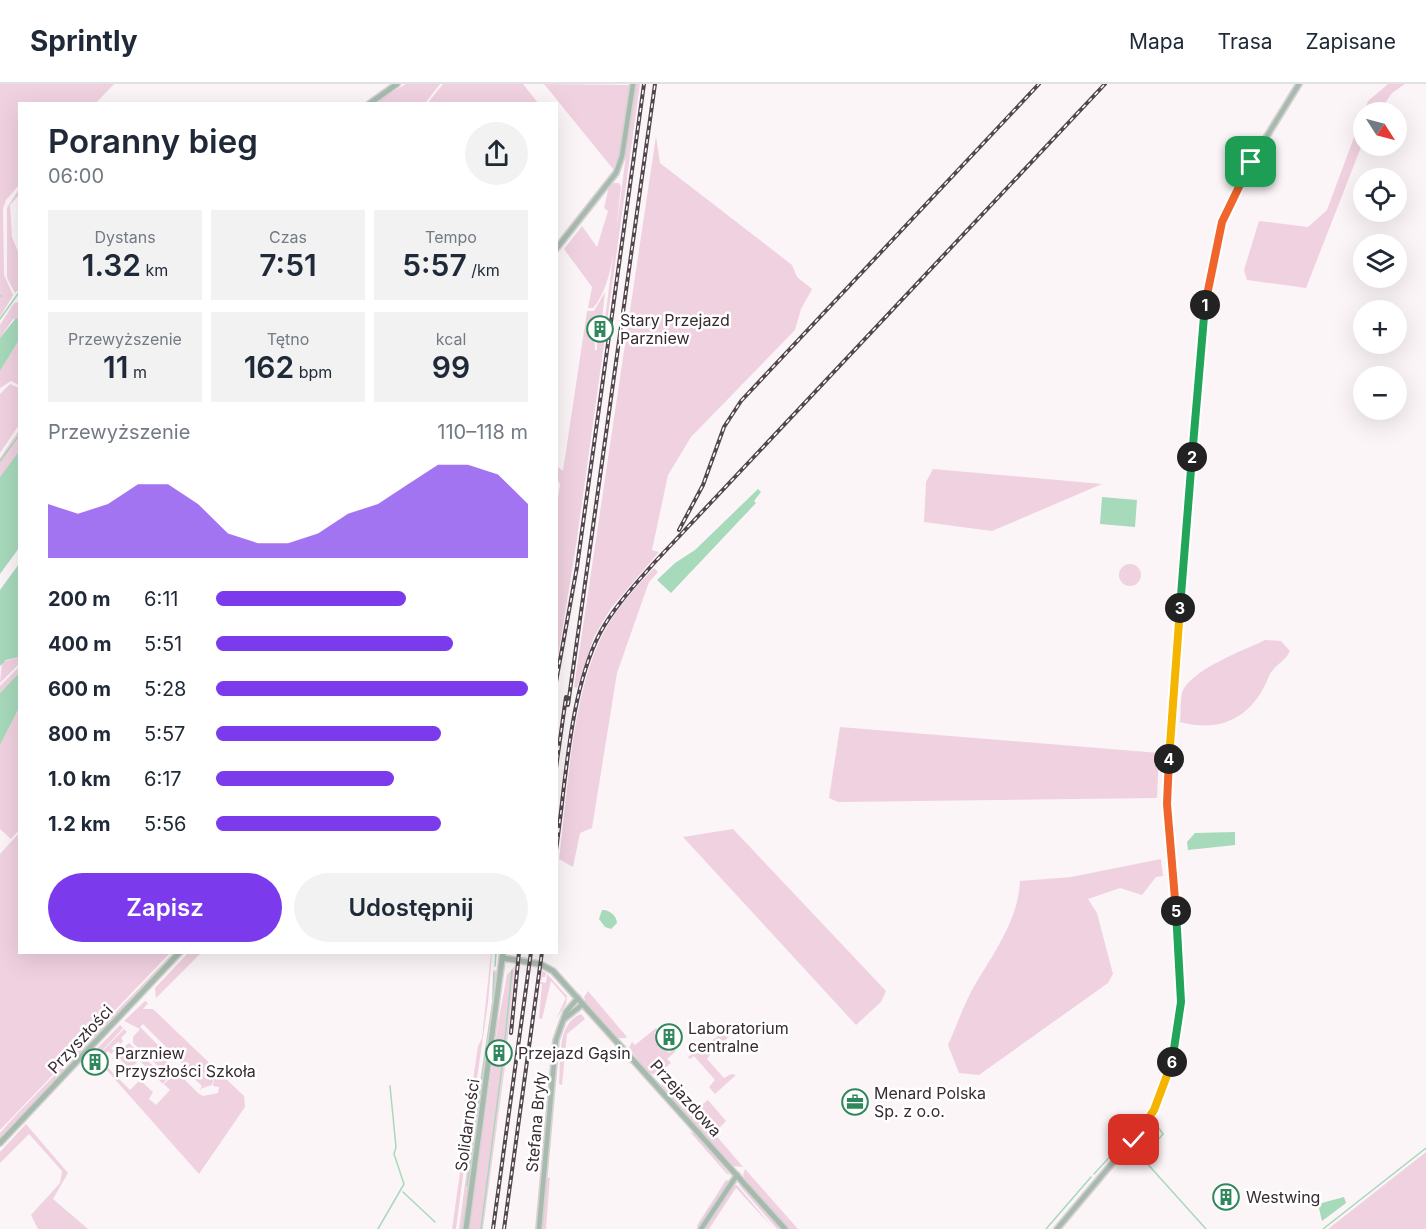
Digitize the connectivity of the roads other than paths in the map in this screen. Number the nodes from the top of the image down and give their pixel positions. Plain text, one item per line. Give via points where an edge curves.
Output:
1 (396, 84) edge
2 (633, 84) edge
3 (1299, 84) edge
4 (372, 102) edge
5 (558, 246) edge
6 (178, 954) edge
7 (503, 955) edge
8 (578, 998) junction
9 (583, 1004) junction
10 (564, 1019) junction
11 (0, 1143) edge
12 (737, 1175) junction
13 (466, 1229) edge
14 (540, 1229) edge
15 (701, 1229) edge
16 (785, 1229) edge
17 (1057, 1229) edge

1 - 4 street
2 - 5 street via 622,156 615,173
3 - 17 street via 1235,191 1222,222 1203,318 1170,739 1168,815 1181,974 1178,1036 1171,1066 1146,1123
6 - 11 street, Przyszłości
7 - 8 street, Przejazdowa via 545,966
7 - 13 street, Solidarności
8 - 9 street, Przejazdowa
8 - 10 street, Stefana Bryły
9 - 10 street
9 - 12 street, Przejazdowa
10 - 14 street, Stefana Bryły via 554,1048
12 - 15 street
12 - 16 street, Przejazdowa

